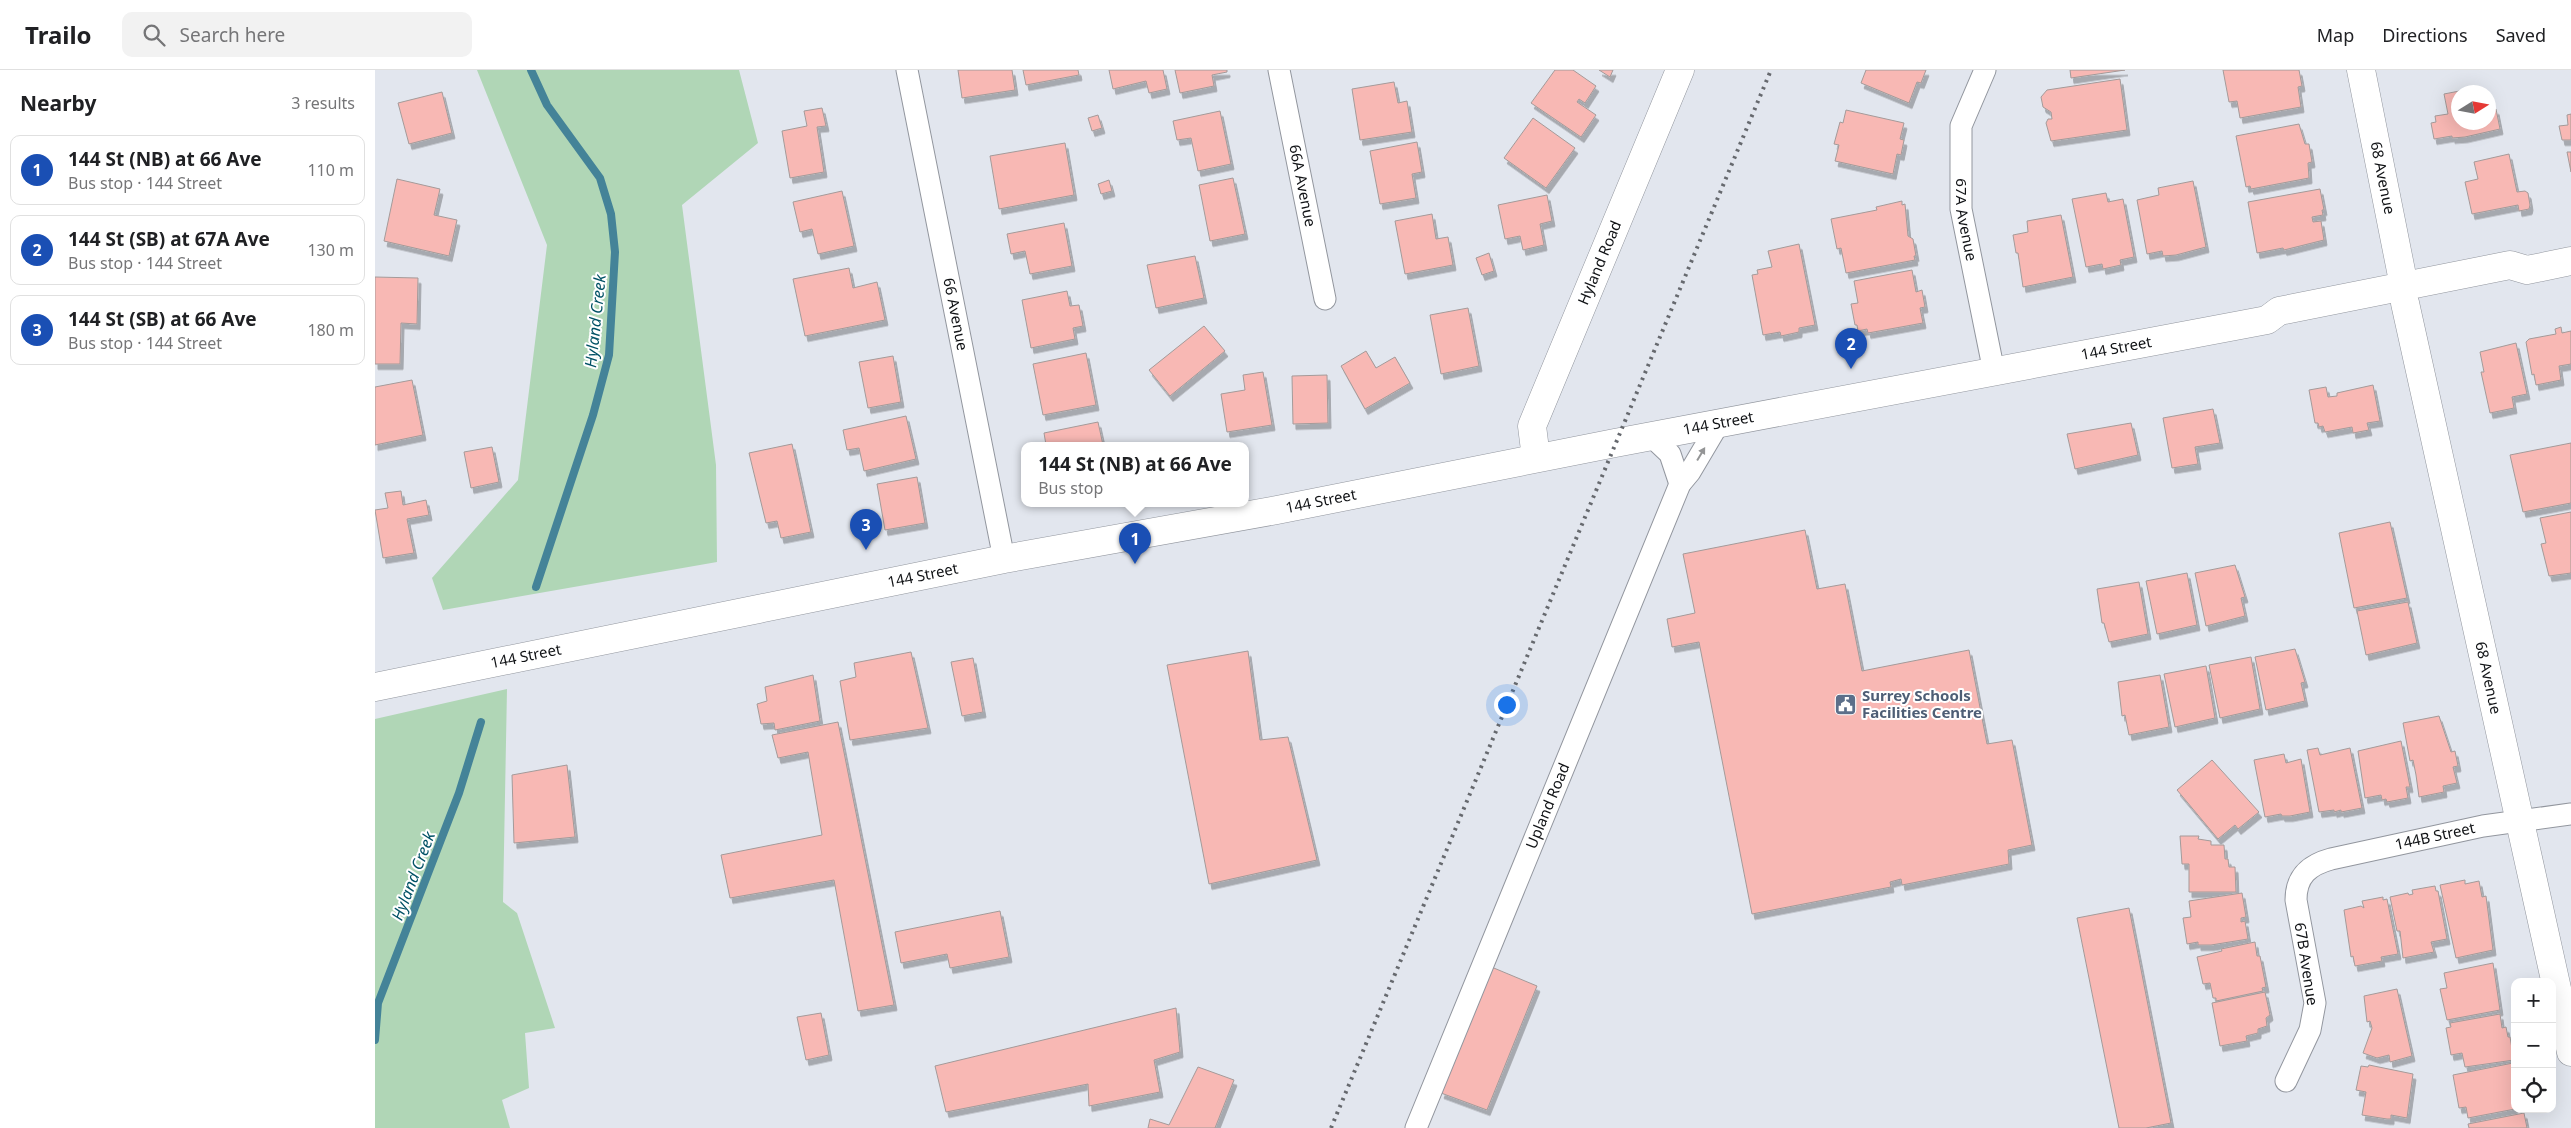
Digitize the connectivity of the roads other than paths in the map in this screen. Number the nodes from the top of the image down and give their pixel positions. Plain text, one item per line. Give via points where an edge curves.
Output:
1 (907, 70) edge
2 (1279, 70) edge
3 (1680, 70) edge
4 (1985, 70) edge
5 (2361, 70) edge
6 (2571, 261) edge
7 (2405, 295) junction
8 (1325, 299) dead end
9 (1994, 372) junction
10 (1719, 423) junction
11 (1651, 436) junction
12 (1536, 458) junction
13 (1680, 484) junction
14 (1004, 559) junction
15 (375, 686) edge
16 (2571, 814) edge
17 (2520, 821) junction
18 (2304, 873) joint
19 (2571, 1052) edge
20 (2286, 1081) dead end
21 (1416, 1128) edge

1 - 14 street, 66 Avenue
2 - 8 street, 66A Avenue
3 - 12 main road, Hyland Road via 1532,426
4 - 9 street, 67A Avenue via 1961,126 1961,209
5 - 7 main road, 68 Avenue
6 - 7 main road, 144 Street via 2527,270 2510,265
7 - 9 main road, 144 Street via 2279,311 2267,320
7 - 17 main road, 68 Avenue
9 - 10 main road, 144 Street
10 - 11 main road, 144 Street
13 -> 10 street, Upland Road
11 - 12 main road, 144 Street
11 - 13 street via 1670,454
12 - 14 main road, 144 Street via 1268,512
13 - 21 street, Upland Road
14 - 15 main road, 144 Street
16 - 17 street, 144B Street
17 - 18 street, 144B Street via 2331,859 2315,864
17 - 19 main road, 68 Avenue
18 - 20 street, 67B Avenue via 2296,886 2295,900 2314,1009 2310,1030

